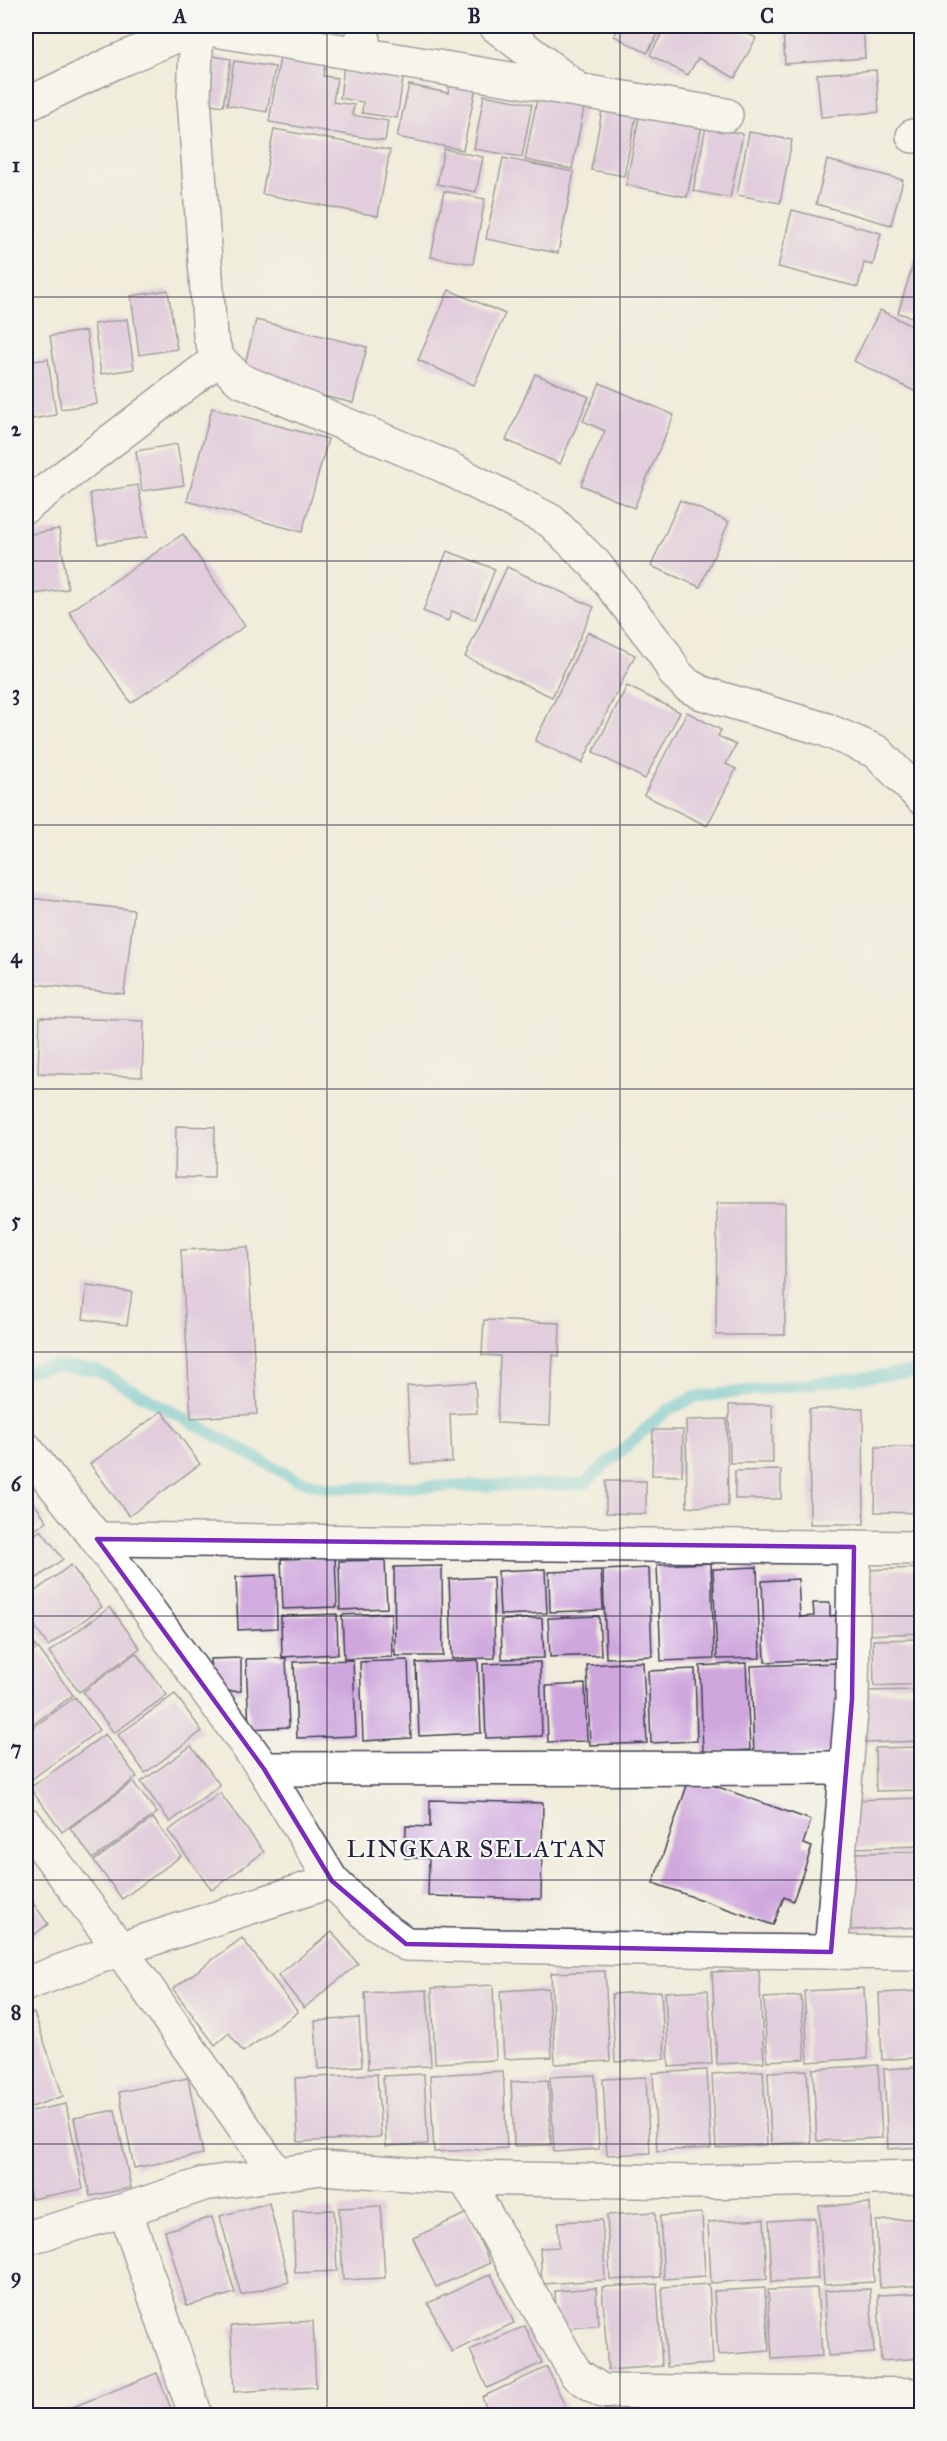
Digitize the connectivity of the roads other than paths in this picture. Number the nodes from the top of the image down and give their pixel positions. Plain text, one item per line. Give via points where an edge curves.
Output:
1 (196, 26) edge
2 (496, 26) edge
3 (363, 40) edge
4 (580, 91) junction
5 (26, 105) edge
6 (726, 115) dead end
7 (218, 359) junction
8 (26, 506) edge
9 (919, 788) edge
10 (26, 1449) edge
11 (97, 1539) junction
12 (854, 1547) junction
13 (921, 1548) edge
14 (846, 1768) junction
15 (264, 1769) junction
16 (26, 1824) edge
17 (332, 1881) junction
18 (120, 1949) junction
19 (831, 1952) junction
20 (921, 1953) edge
21 (26, 1983) edge
22 (276, 2174) junction
23 (921, 2177) edge
24 (465, 2178) junction
25 (124, 2210) junction
26 (26, 2238) edge
27 (921, 2395) edge
28 (196, 2415) edge

1 - 3 street
1 - 5 street
1 - 7 street via 194,97 210,336
2 - 4 street
3 - 4 street
4 - 6 street
7 - 8 street
7 - 9 street via 240,380 442,465 551,521 595,564 687,685 702,693 824,729 877,752
10 - 11 street
11 - 12 street
11 - 15 street
12 - 13 street
12 - 14 street via 852,1699
14 - 15 street
14 - 19 street
15 - 17 street
16 - 18 street
17 - 18 street
17 - 19 street via 376,1923 406,1944
18 - 21 street
18 - 22 street
19 - 20 street
22 - 24 street via 322,2168
22 - 25 street via 204,2184
23 - 24 street via 694,2182
24 - 27 street via 576,2374 602,2391
25 - 26 street
25 - 28 street

